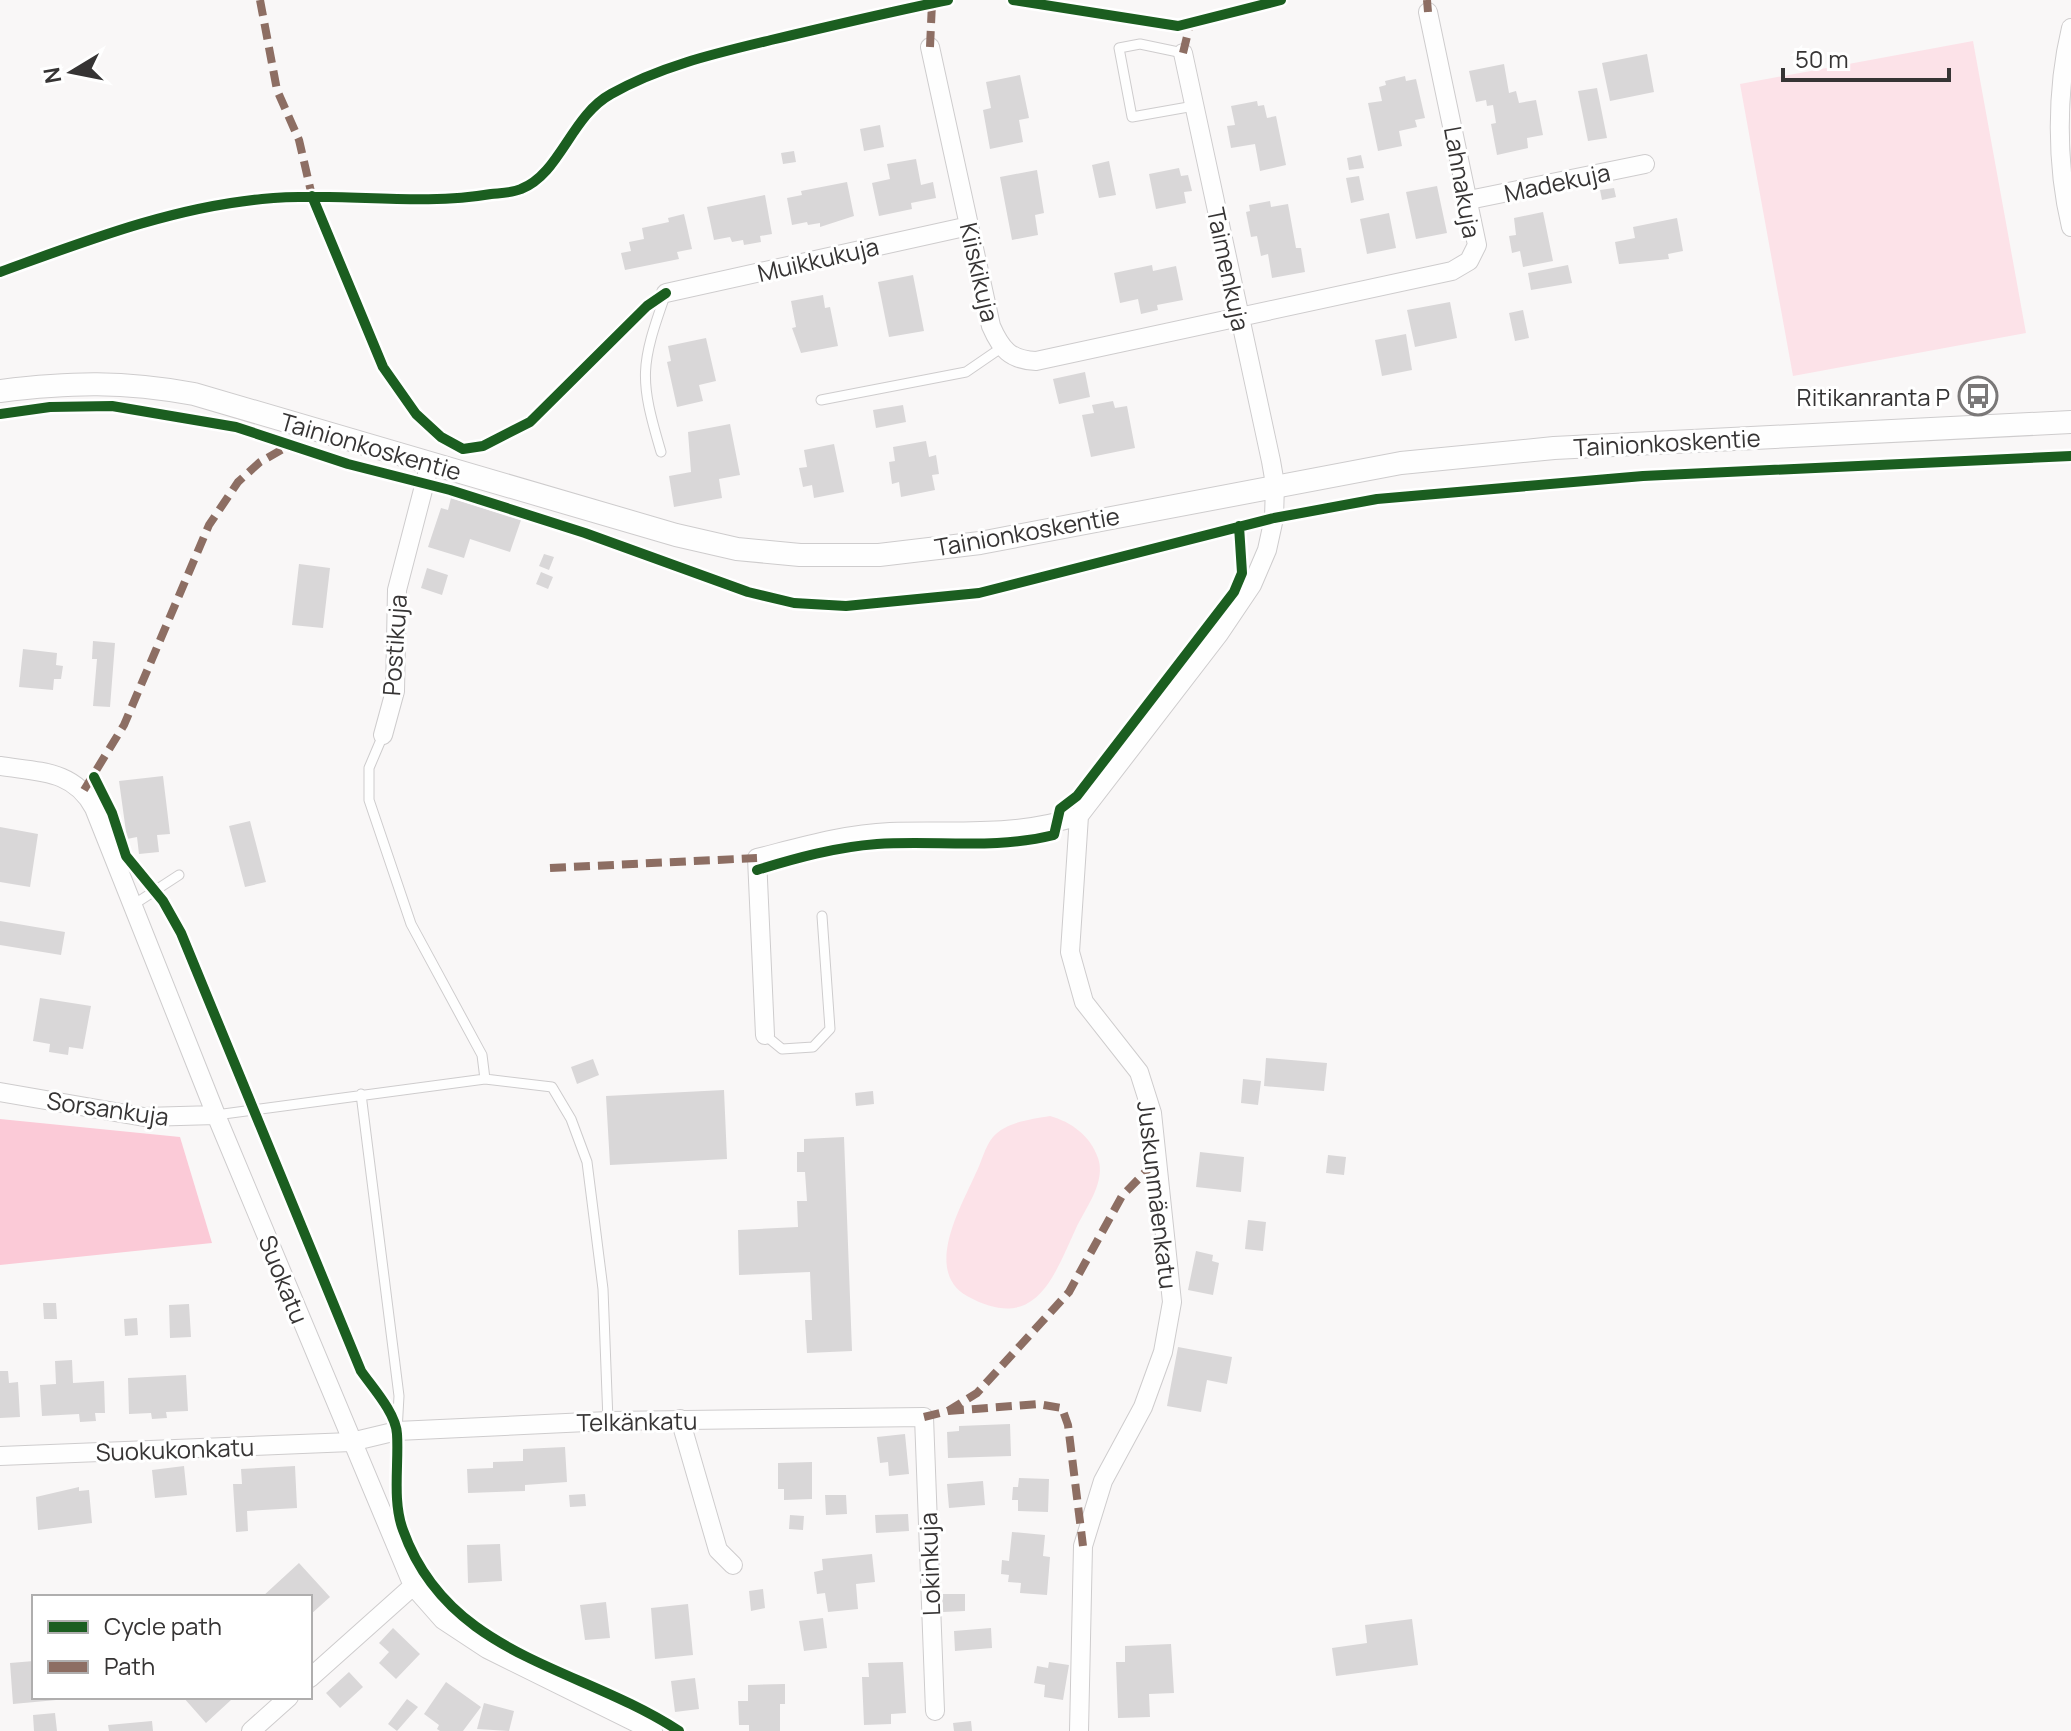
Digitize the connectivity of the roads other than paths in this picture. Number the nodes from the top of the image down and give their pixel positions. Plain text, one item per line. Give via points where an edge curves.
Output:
1 (1428, 12) dead end
2 (2071, 28) edge
3 (930, 47) dead end
4 (1183, 53) joint
5 (1194, 106) junction
6 (1645, 164) dead end
7 (1469, 200) junction
8 (969, 226) junction
9 (2071, 227) edge
10 (666, 293) joint
11 (1239, 317) junction
12 (1001, 348) junction
13 (0, 391) edge
14 (821, 400) dead end
15 (2071, 422) edge
16 (661, 452) dead end
17 (430, 463) junction
18 (1275, 484) junction
19 (383, 735) joint
20 (0, 766) edge
21 (1079, 816) junction
22 (179, 875) dead end
23 (133, 905) junction
24 (822, 916) dead end
25 (765, 1035) joint
26 (485, 1079) junction
27 (0, 1092) edge
28 (361, 1094) junction
29 (216, 1115) junction
30 (924, 1417) joint
31 (680, 1419) junction
32 (608, 1421) junction
33 (397, 1431) junction
34 (351, 1442) junction
35 (0, 1456) edge
36 (733, 1565) dead end
37 (413, 1586) junction
38 (312, 1676) edge
39 (287, 1699) edge
40 (935, 1711) dead end
41 (251, 1731) edge
42 (653, 1731) edge
43 (1079, 1731) edge

1 - 7 street, Lahnakuja
2 - 9 street via 2060,123
3 - 8 street, Kiiskikuja
4 - 5 street, Taimenkuja
4 - 5 lane via 1140,44 1119,48 1132,117
5 - 11 street, Taimenkuja
6 - 7 street, Madekuja
7 - 11 street, Lahnakuja via 1477,245 1469,261 1452,271
8 - 10 street, Muikkukuja
8 - 12 street, Kiiskikuja via 991,326
10 - 16 lane via 644,366 645,399
11 - 12 street, Kiiskikuja via 1036,361 1018,360
11 - 18 street, Taimenkuja
12 - 14 lane via 966,372
13 - 17 street, Tainionkoskentie via 68,383 135,384 194,394
15 - 18 street, Tainionkoskentie via 1554,448 1401,463
17 - 18 street, Tainionkoskentie via 676,535 737,549 800,555 879,555 980,543
17 - 19 street, Postikuja via 397,590 395,691
18 - 21 street via 1267,550 1252,585
19 - 26 lane via 369,768 369,800 411,924 482,1055
20 - 23 street, Suokatu via 60,776 84,790
21 - 25 street via 1002,833 858,835 757,858
21 - 43 street, Juskunmäenkatu via 1070,952 1084,1002 1139,1072 1152,1113 1172,1302 1163,1352 1143,1407 1103,1481 1083,1546
22 - 23 lane
23 - 29 street, Suokatu
24 - 25 lane via 830,1029 813,1047 782,1049
26 - 28 lane
26 - 32 lane via 552,1087 587,1162 603,1289
27 - 29 street, Sorsankuja via 144,1117
28 - 29 lane
28 - 33 lane via 399,1396
29 - 34 street, Suokatu
30 - 31 street, Telkänkatu
30 - 40 street, Lokinkuja
31 - 32 street, Telkänkatu
31 - 36 street via 718,1550
32 - 33 street, Telkänkatu
33 - 34 street, Telkänkatu
34 - 35 street, Suokukonkatu
34 - 37 street, Suokatu
37 - 38 street
37 - 42 street, Suokatu via 443,1620 487,1649
39 - 41 street

